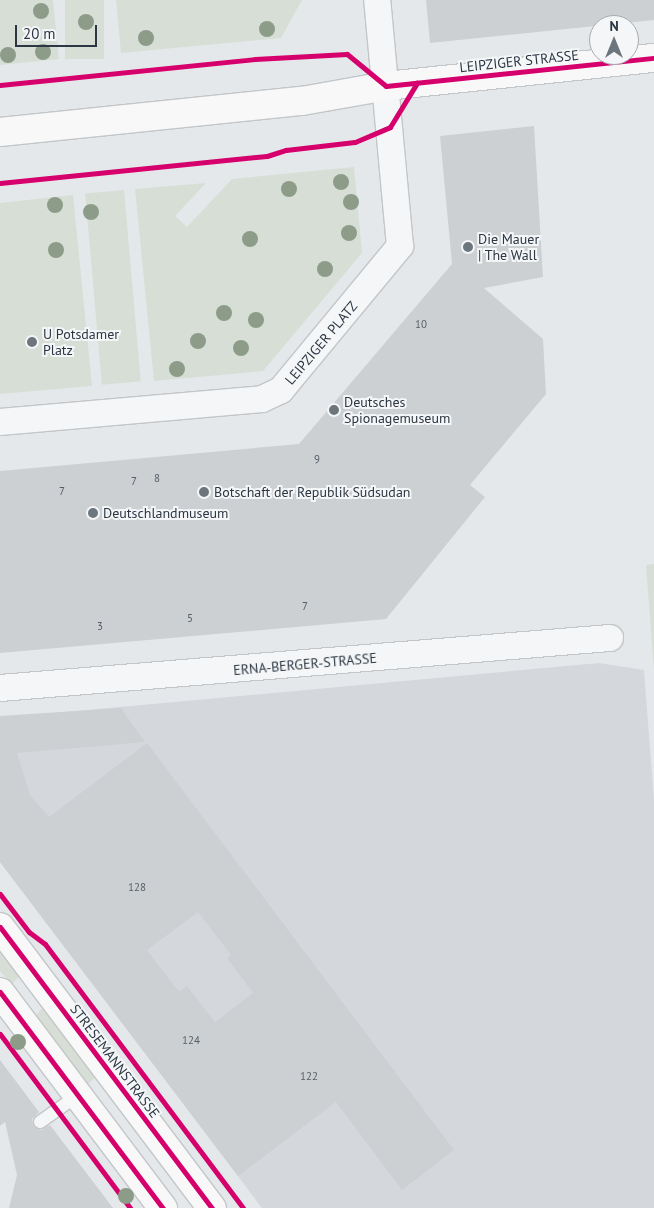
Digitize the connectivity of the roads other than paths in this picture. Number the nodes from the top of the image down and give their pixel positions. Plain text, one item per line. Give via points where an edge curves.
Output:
1 (377, 0) edge
2 (654, 58) edge
3 (386, 86) junction
4 (0, 132) edge
5 (0, 422) edge
6 (610, 638) dead end
7 (0, 688) edge
8 (0, 927) edge
9 (43, 984) junction
10 (6, 1000) edge
11 (78, 1095) junction
12 (40, 1122) dead end
13 (163, 1208) edge
14 (212, 1208) edge

1 - 3 street, LEIPZIGER PLATZ
2 - 3 main road, LEIPZIGER STRASSE
3 - 4 main road via 302,101
3 - 5 street, LEIPZIGER PLATZ via 400,246 281,390 262,399
6 - 7 street, ERNA-BERGER-STRASSE
8 - 9 main road, STRESEMANNSTRASSE
9 - 10 main road
9 - 14 main road, STRESEMANNSTRASSE
10 - 11 main road
11 - 12 lane
11 - 13 main road

